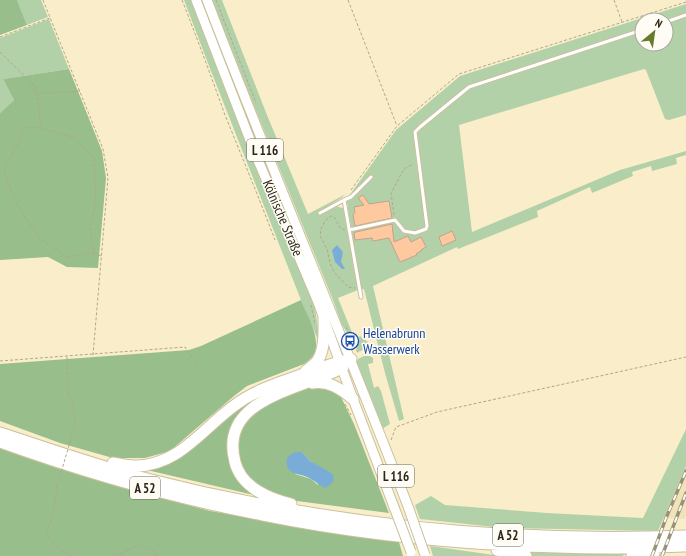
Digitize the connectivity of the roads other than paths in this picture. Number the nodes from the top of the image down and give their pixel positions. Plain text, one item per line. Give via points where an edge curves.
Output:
1 (196, 0) edge
2 (207, 0) edge
3 (686, 15) edge
4 (674, 19) edge
5 (634, 33) edge
6 (371, 177) dead end
7 (344, 200) junction
8 (320, 213) dead end
9 (350, 230) junction
10 (360, 297) dead end
11 (321, 303) junction
12 (324, 318) junction
13 (348, 361) junction
14 (302, 379) junction
15 (348, 400) junction
16 (0, 433) edge
17 (0, 442) edge
18 (61, 453) junction
19 (357, 520) junction
20 (686, 536) edge
21 (432, 539) junction
22 (686, 547) edge
23 (411, 554) edge
24 (425, 555) edge
25 (526, 556) edge
26 (632, 556) edge

1 - 11 main road, Kölnische Straße / L 116 via 256,153
2 - 11 main road, Kölnische Straße / L 116 via 268,156
3 - 4 lane
5 - 9 lane via 469,87 415,132 426,229 409,233 395,220
6 - 7 lane
7 - 8 lane
7 - 9 lane
9 - 10 lane
11 - 12 main road, L 116
11 - 13 main road, L 116
12 - 13 main road, L 116
12 - 14 highway via 320,356
13 - 14 highway
13 - 15 main road, L 116
13 - 24 main road, L 116, bridge via 409,509
14 - 15 highway via 325,383 342,390
14 - 18 highway via 251,395 181,451 158,463 133,466
14 - 19 highway via 255,405 245,414 237,425 233,437 232,454 236,466 254,489 267,496
15 - 23 main road, L 116, bridge via 394,507
16 - 18 highway, A 52
17 - 21 highway, A 52 via 111,478 209,504 264,516
18 - 19 highway, A 52 via 146,479 211,494 271,507
19 - 20 highway, A 52 via 504,535 606,538
21 - 22 highway, A 52 via 567,547
21 - 25 highway
22 - 26 highway

